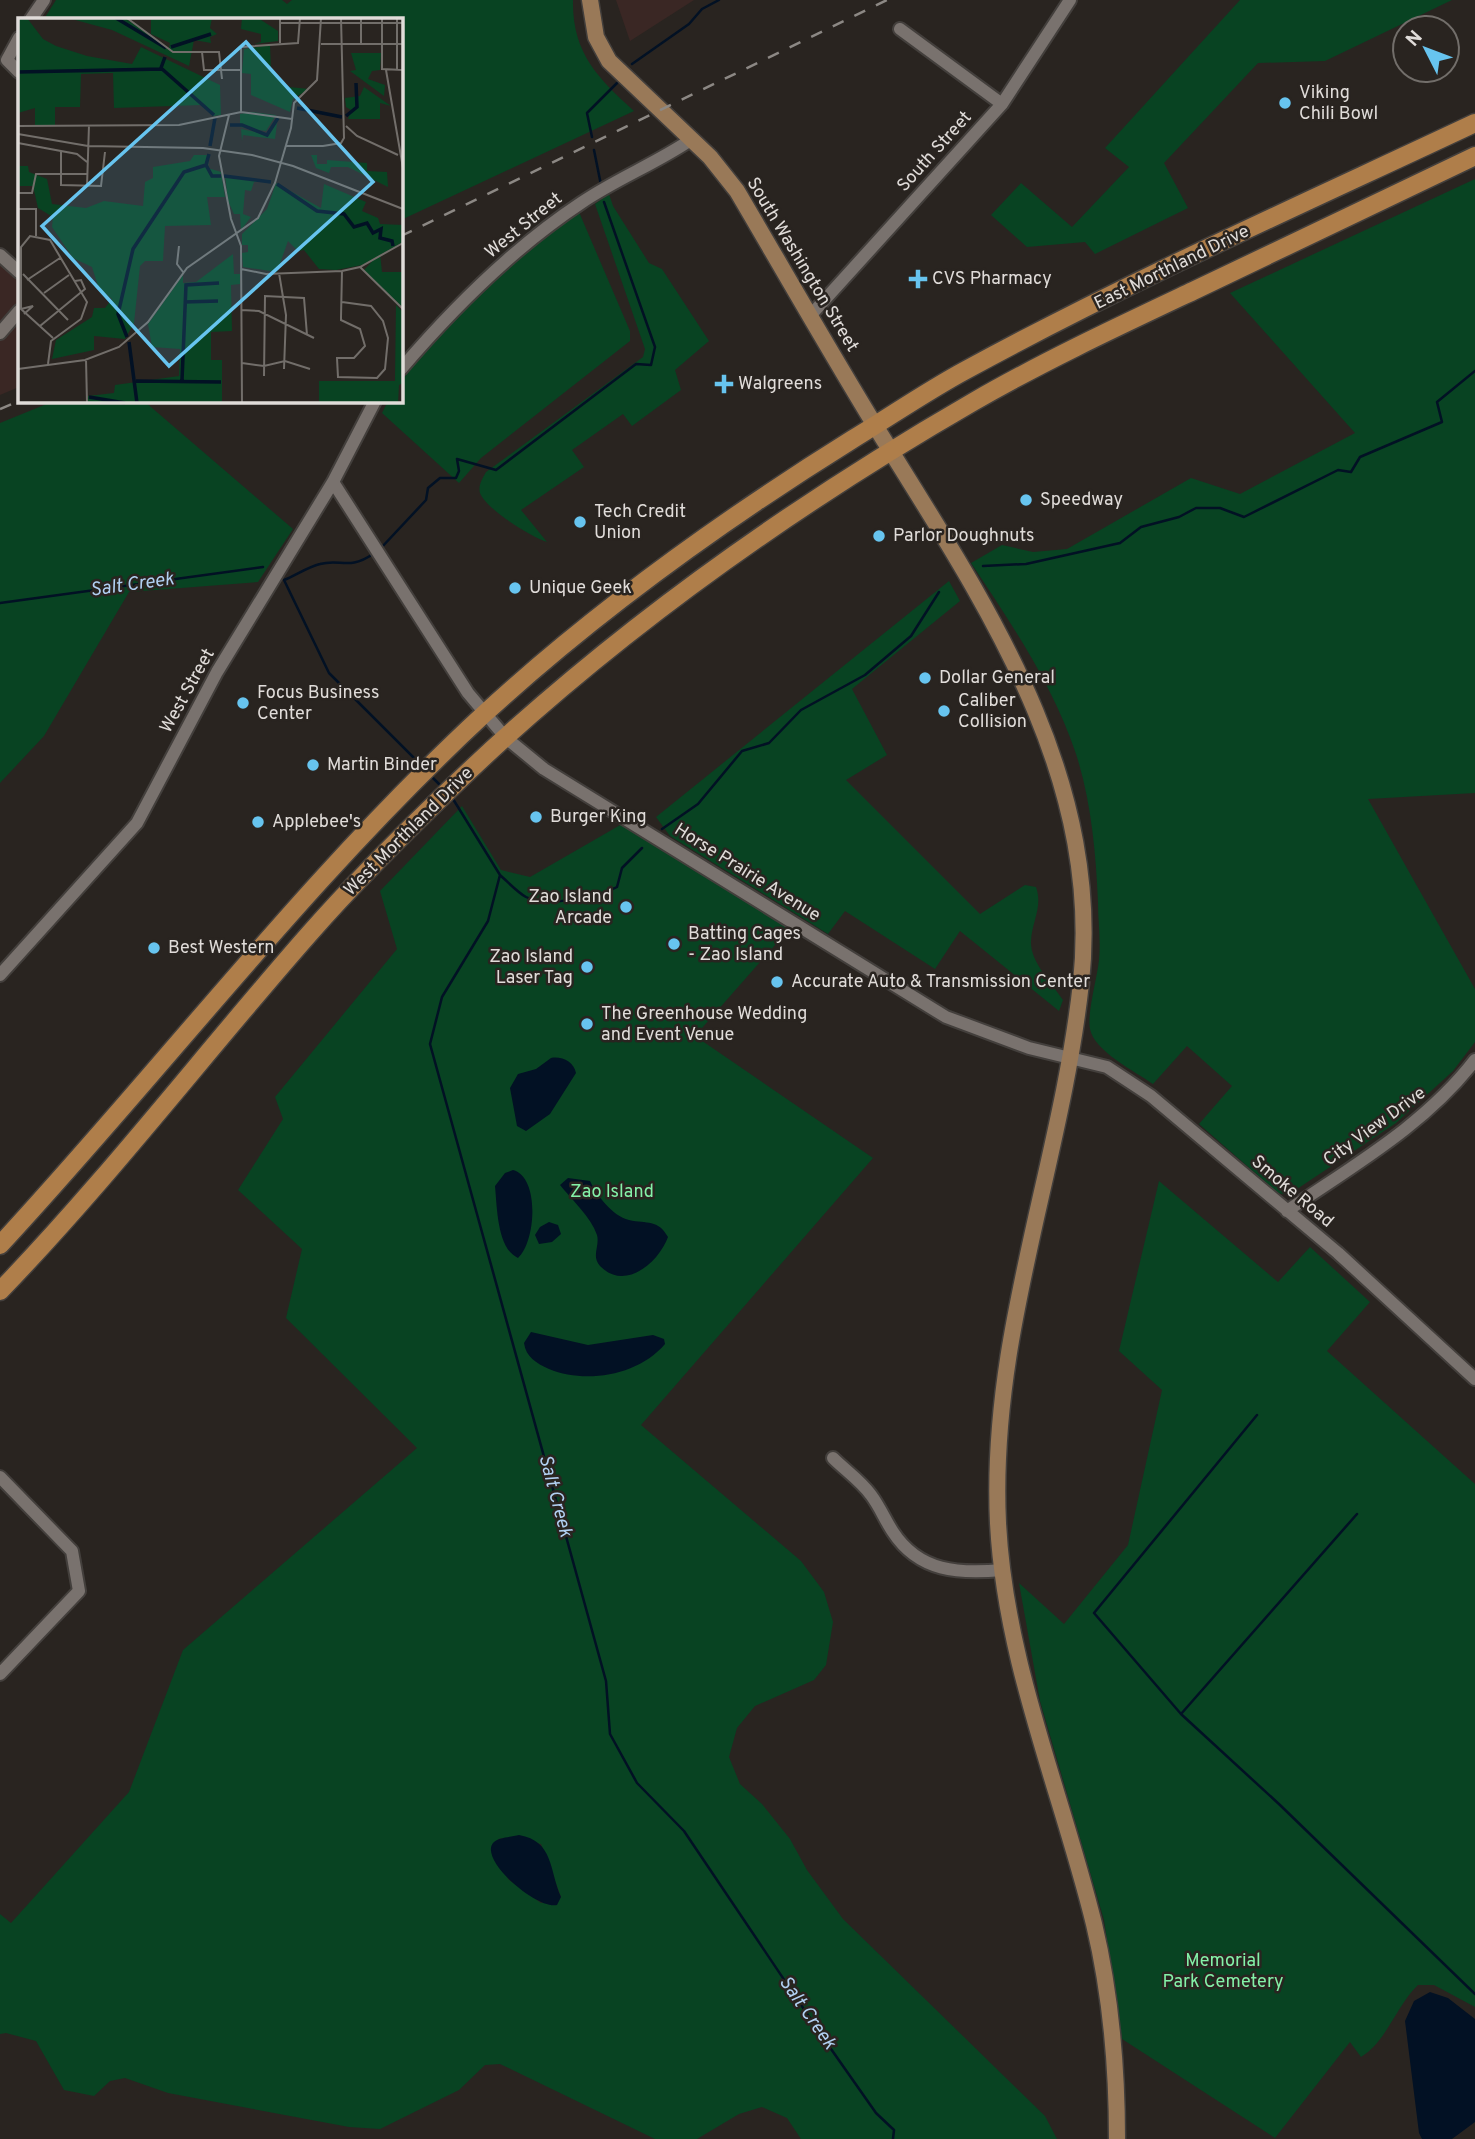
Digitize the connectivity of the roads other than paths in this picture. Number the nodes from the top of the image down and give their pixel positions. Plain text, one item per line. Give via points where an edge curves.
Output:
1 (44, 0) edge
2 (590, 0) edge
3 (1070, 0) edge
4 (32, 18) edge
5 (900, 29) dead end
6 (18, 40) edge
7 (18, 71) edge
8 (1002, 104) junction
9 (1475, 123) edge
10 (692, 139) junction
11 (1475, 156) edge
12 (0, 255) edge
13 (18, 271) edge
14 (18, 312) edge
15 (810, 316) junction
16 (0, 333) edge
17 (402, 368) edge
18 (374, 402) edge
19 (875, 426) junction
20 (891, 452) junction
21 (333, 482) junction
22 (484, 715) junction
23 (506, 738) junction
24 (0, 975) edge
25 (1070, 1057) junction
26 (1475, 1060) edge
27 (1287, 1211) junction
28 (0, 1245) edge
29 (0, 1291) edge
30 (1475, 1379) edge
31 (833, 1458) dead end
32 (0, 1477) edge
33 (1002, 1570) junction
34 (1, 1673) edge
35 (1117, 2139) edge

1 - 4 street
2 - 10 main road, South Washington Street via 596,37 609,61
3 - 8 street, South Street
5 - 8 street
6 - 7 street via 7,60
8 - 15 street, South Street
9 - 19 highway, East Morthland Drive via 1040,332
10 - 15 main road, South Washington Street via 737,191
10 - 17 street, West Street via 583,201 535,235 475,290
11 - 20 highway, East Morthland Drive via 1108,331 973,402
12 - 13 street
14 - 16 street
15 - 19 main road, South Washington Street
18 - 21 street, West Street
19 - 20 main road, South Washington Street
19 - 22 highway, West Morthland Drive via 684,553
20 - 23 highway, West Morthland Drive via 676,599
20 - 25 main road, South Washington Street via 1020,674 1068,804 1078,849 1084,916
21 - 22 street, Horse Prairie Avenue
21 - 24 street, West Street via 217,671 137,823
22 - 23 street, Horse Prairie Avenue
22 - 28 highway, West Morthland Drive via 328,869
23 - 25 street, Horse Prairie Avenue via 602,807 946,1017 1029,1048
23 - 29 highway, West Morthland Drive via 314,928
25 - 27 street, Smoke Road via 1107,1067 1151,1096
25 - 33 main road, South Washington Street via 1000,1396
26 - 27 street, City View Drive via 1445,1098 1414,1125
27 - 30 street, Smoke Road
31 - 33 street via 870,1492 905,1548 925,1562 970,1573
32 - 34 street via 72,1551 79,1591
33 - 35 main road, South Washington Street via 1023,1681 1101,1957 1115,2050

